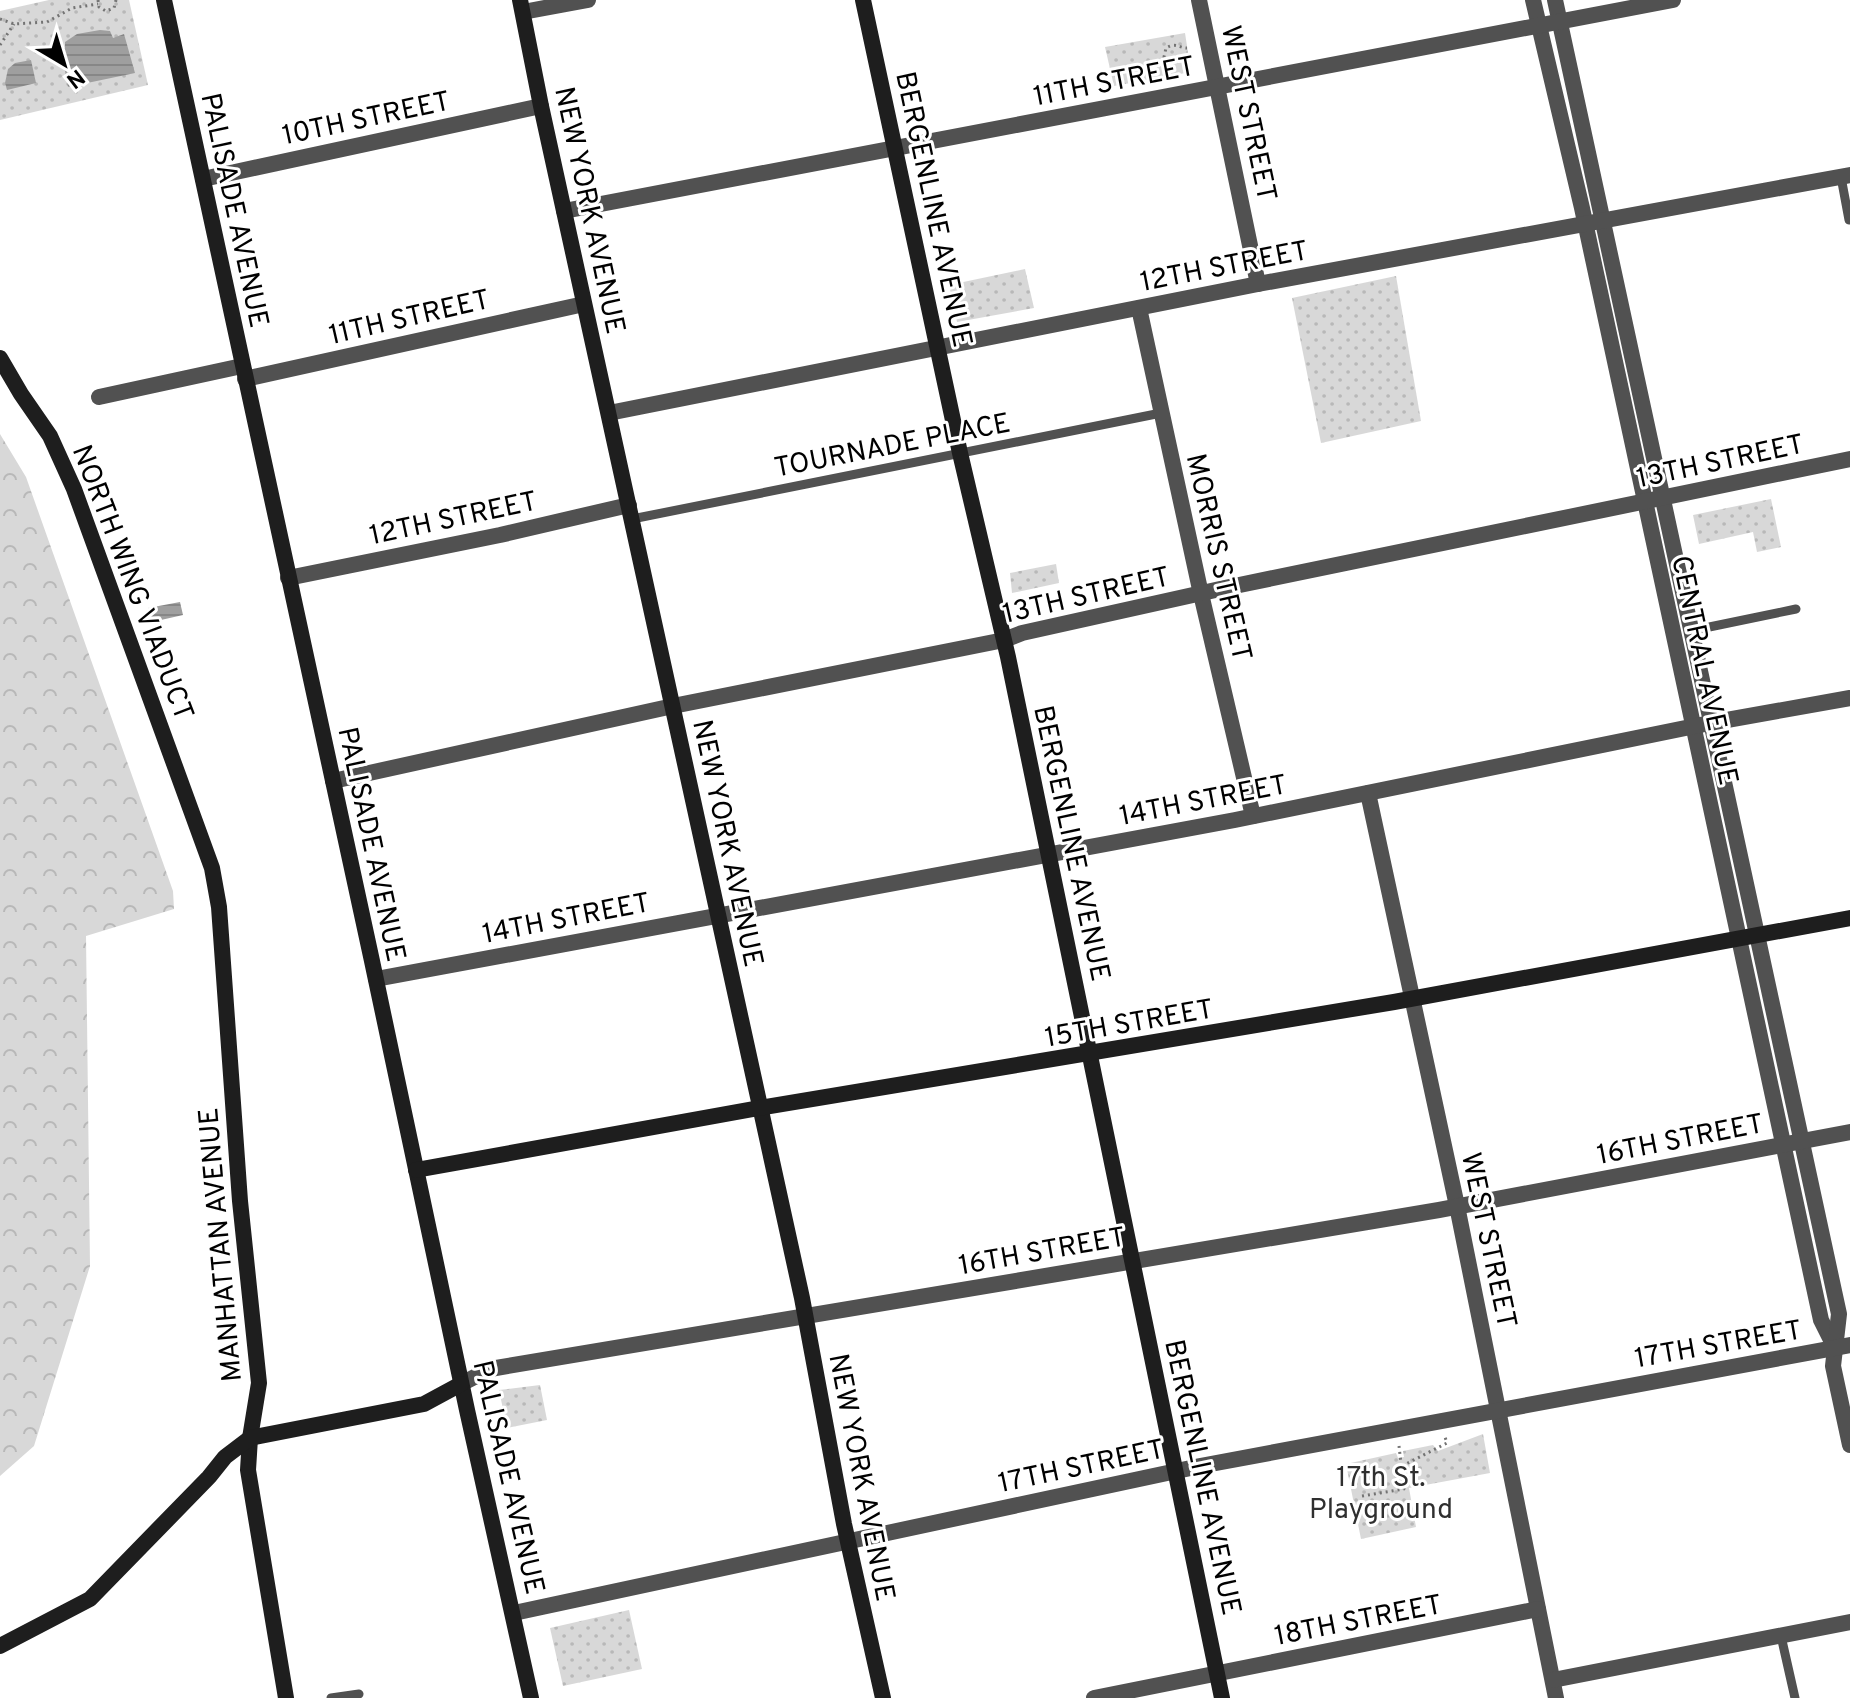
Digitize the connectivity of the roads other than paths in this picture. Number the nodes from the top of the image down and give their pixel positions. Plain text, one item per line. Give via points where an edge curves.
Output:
1 (164, 0) edge
2 (588, 0) edge
3 (863, 0) edge
4 (1199, 0) edge
5 (1533, 0) edge
6 (1555, 0) edge
7 (1673, 0) edge
8 (521, 6) edge
9 (1559, 21) junction
10 (1539, 25) junction
11 (1219, 87) junction
12 (541, 106) junction
13 (895, 148) junction
14 (1846, 176) edge
15 (203, 179) junction
16 (564, 211) junction
17 (1849, 220) edge
18 (1603, 222) junction
19 (1585, 225) junction
20 (1258, 284) junction
21 (584, 304) junction
22 (1139, 308) junction
23 (938, 347) junction
24 (0, 358) edge
25 (243, 373) junction
26 (99, 397) dead end
27 (609, 413) junction
28 (1161, 413) junction
29 (960, 453) junction
30 (1850, 459) edge
31 (1662, 499) junction
32 (1644, 503) junction
33 (630, 512) junction
34 (288, 578) junction
35 (1201, 594) junction
36 (1796, 609) dead end
37 (1690, 631) junction
38 (1004, 640) junction
39 (1850, 698) edge
40 (673, 706) junction
41 (1710, 723) junction
42 (1692, 728) junction
43 (333, 781) junction
44 (184, 789) joint
45 (1368, 793) junction
46 (1253, 816) junction
47 (1049, 854) junction
48 (718, 915) junction
49 (1850, 918) edge
50 (1756, 935) junction
51 (1737, 939) junction
52 (376, 979) junction
53 (1412, 999) junction
54 (1091, 1055) junction
55 (759, 1108) junction
56 (1850, 1132) edge
57 (1804, 1141) junction
58 (1785, 1145) junction
59 (416, 1170) junction
60 (1457, 1206) junction
61 (1134, 1261) junction
62 (805, 1316) junction
63 (1843, 1347) edge
64 (461, 1384) junction
65 (1499, 1410) junction
66 (250, 1438) junction
67 (1850, 1445) edge
68 (1175, 1472) junction
69 (848, 1541) junction
70 (1538, 1609) junction
71 (514, 1613) junction
72 (1850, 1622) edge
73 (1781, 1636) junction
74 (0, 1646) edge
75 (1218, 1673) junction
76 (1553, 1680) junction
77 (359, 1694) dead end
78 (286, 1698) edge
79 (331, 1698) edge
80 (531, 1698) edge
81 (883, 1698) edge
82 (1094, 1698) edge
83 (1222, 1698) edge
84 (1556, 1698) edge
85 (1795, 1698) edge

1 - 15 street, PALISADE AVENUE
2 - 8 street
3 - 13 street, BERGENLINE AVENUE
4 - 11 street, WEST STREET
5 - 10 street, CENTRAL AVENUE
6 - 9 street, CENTRAL AVENUE
7 - 9 street, 11TH STREET
8 - 12 street, NEW YORK AVENUE
9 - 10 street, 11TH STREET
9 - 18 street, CENTRAL AVENUE
10 - 11 street, 11TH STREET
10 - 19 street, CENTRAL AVENUE
11 - 13 street, 11TH STREET
11 - 20 street, WEST STREET
12 - 15 street, 10TH STREET
12 - 16 street, NEW YORK AVENUE
13 - 16 street, 11TH STREET
13 - 23 street, BERGENLINE AVENUE
14 - 17 lane
14 - 18 street, 12TH STREET
15 - 25 street, PALISADE AVENUE
16 - 21 street, NEW YORK AVENUE
18 - 19 street, 12TH STREET
18 - 31 street, CENTRAL AVENUE
19 - 20 street, 12TH STREET
19 - 32 street, CENTRAL AVENUE
20 - 22 street, 12TH STREET
21 - 25 street, 11TH STREET
21 - 27 street, NEW YORK AVENUE
22 - 23 street, 12TH STREET
22 - 28 street, MORRIS STREET
23 - 27 street, 12TH STREET
23 - 29 street, BERGENLINE AVENUE
24 - 44 street, NORTH WING VIADUCT via 50,436 74,489
25 - 26 street, 11TH STREET
25 - 34 street, PALISADE AVENUE
27 - 33 street, NEW YORK AVENUE
28 - 29 lane, TOURNADE PLACE
28 - 35 street, MORRIS STREET
29 - 33 lane, TOURNADE PLACE
29 - 38 street, BERGENLINE AVENUE
30 - 31 street, 13TH STREET
31 - 32 street, 13TH STREET
31 - 37 street, CENTRAL AVENUE
32 - 35 street, 13TH STREET
32 - 42 street, CENTRAL AVENUE
33 - 34 street, 12TH STREET
33 - 40 street, NEW YORK AVENUE
34 - 43 street, PALISADE AVENUE
35 - 38 street, 13TH STREET
35 - 46 street, MORRIS STREET
36 - 37 lane
37 - 41 street, CENTRAL AVENUE
38 - 40 street, 13TH STREET
38 - 47 street, BERGENLINE AVENUE
39 - 41 street, 14TH STREET
40 - 43 street, 13TH STREET
40 - 48 street, NEW YORK AVENUE
41 - 42 street, 14TH STREET
41 - 50 street, CENTRAL AVENUE
42 - 45 street, 14TH STREET
42 - 51 street, CENTRAL AVENUE
43 - 52 street, PALISADE AVENUE
44 - 66 street, MANHATTAN AVENUE via 212,868 219,907 259,1383
45 - 46 street, 14TH STREET
45 - 53 street, WEST STREET
46 - 47 street, 14TH STREET
47 - 48 street, 14TH STREET
47 - 54 street, BERGENLINE AVENUE
48 - 52 street, 14TH STREET
48 - 55 street, NEW YORK AVENUE
49 - 50 street, 15TH STREET
50 - 51 street, 15TH STREET
50 - 57 street, CENTRAL AVENUE
51 - 53 street, 15TH STREET
51 - 58 street, CENTRAL AVENUE
52 - 59 street, PALISADE AVENUE
53 - 54 street, 15TH STREET
53 - 60 street, WEST STREET
54 - 55 street, 15TH STREET
54 - 61 street, BERGENLINE AVENUE
55 - 59 street, 15TH STREET
55 - 62 street, NEW YORK AVENUE
56 - 57 street, 16TH STREET
57 - 58 street, 16TH STREET
57 - 63 street, CENTRAL AVENUE
58 - 60 street, 16TH STREET
58 - 63 street, CENTRAL AVENUE via 1821,1320
59 - 64 street, PALISADE AVENUE
60 - 61 street, 16TH STREET
60 - 65 street, WEST STREET
61 - 62 street, 16TH STREET
61 - 68 street, BERGENLINE AVENUE
62 - 64 street, 16TH STREET via 490,1369
62 - 69 street, NEW YORK AVENUE
63 - 65 street, 17TH STREET
63 - 67 street, CENTRAL AVENUE via 1833,1366
64 - 66 street, 16TH STREET via 424,1404
64 - 71 street, PALISADE AVENUE
65 - 68 street, 17TH STREET
65 - 70 street, WEST STREET
66 - 74 street via 225,1457 90,1599
66 - 78 street, MANHATTAN AVENUE via 248,1470
68 - 69 street, 17TH STREET
68 - 75 street, BERGENLINE AVENUE
69 - 71 street, 17TH STREET
69 - 81 street, NEW YORK AVENUE
70 - 75 street, 18TH STREET
70 - 76 street, WEST STREET
71 - 80 street, PALISADE AVENUE
72 - 73 street
73 - 76 street
73 - 85 lane
75 - 82 street, 18TH STREET
75 - 83 street, BERGENLINE AVENUE
76 - 84 street, WEST STREET
77 - 79 lane

